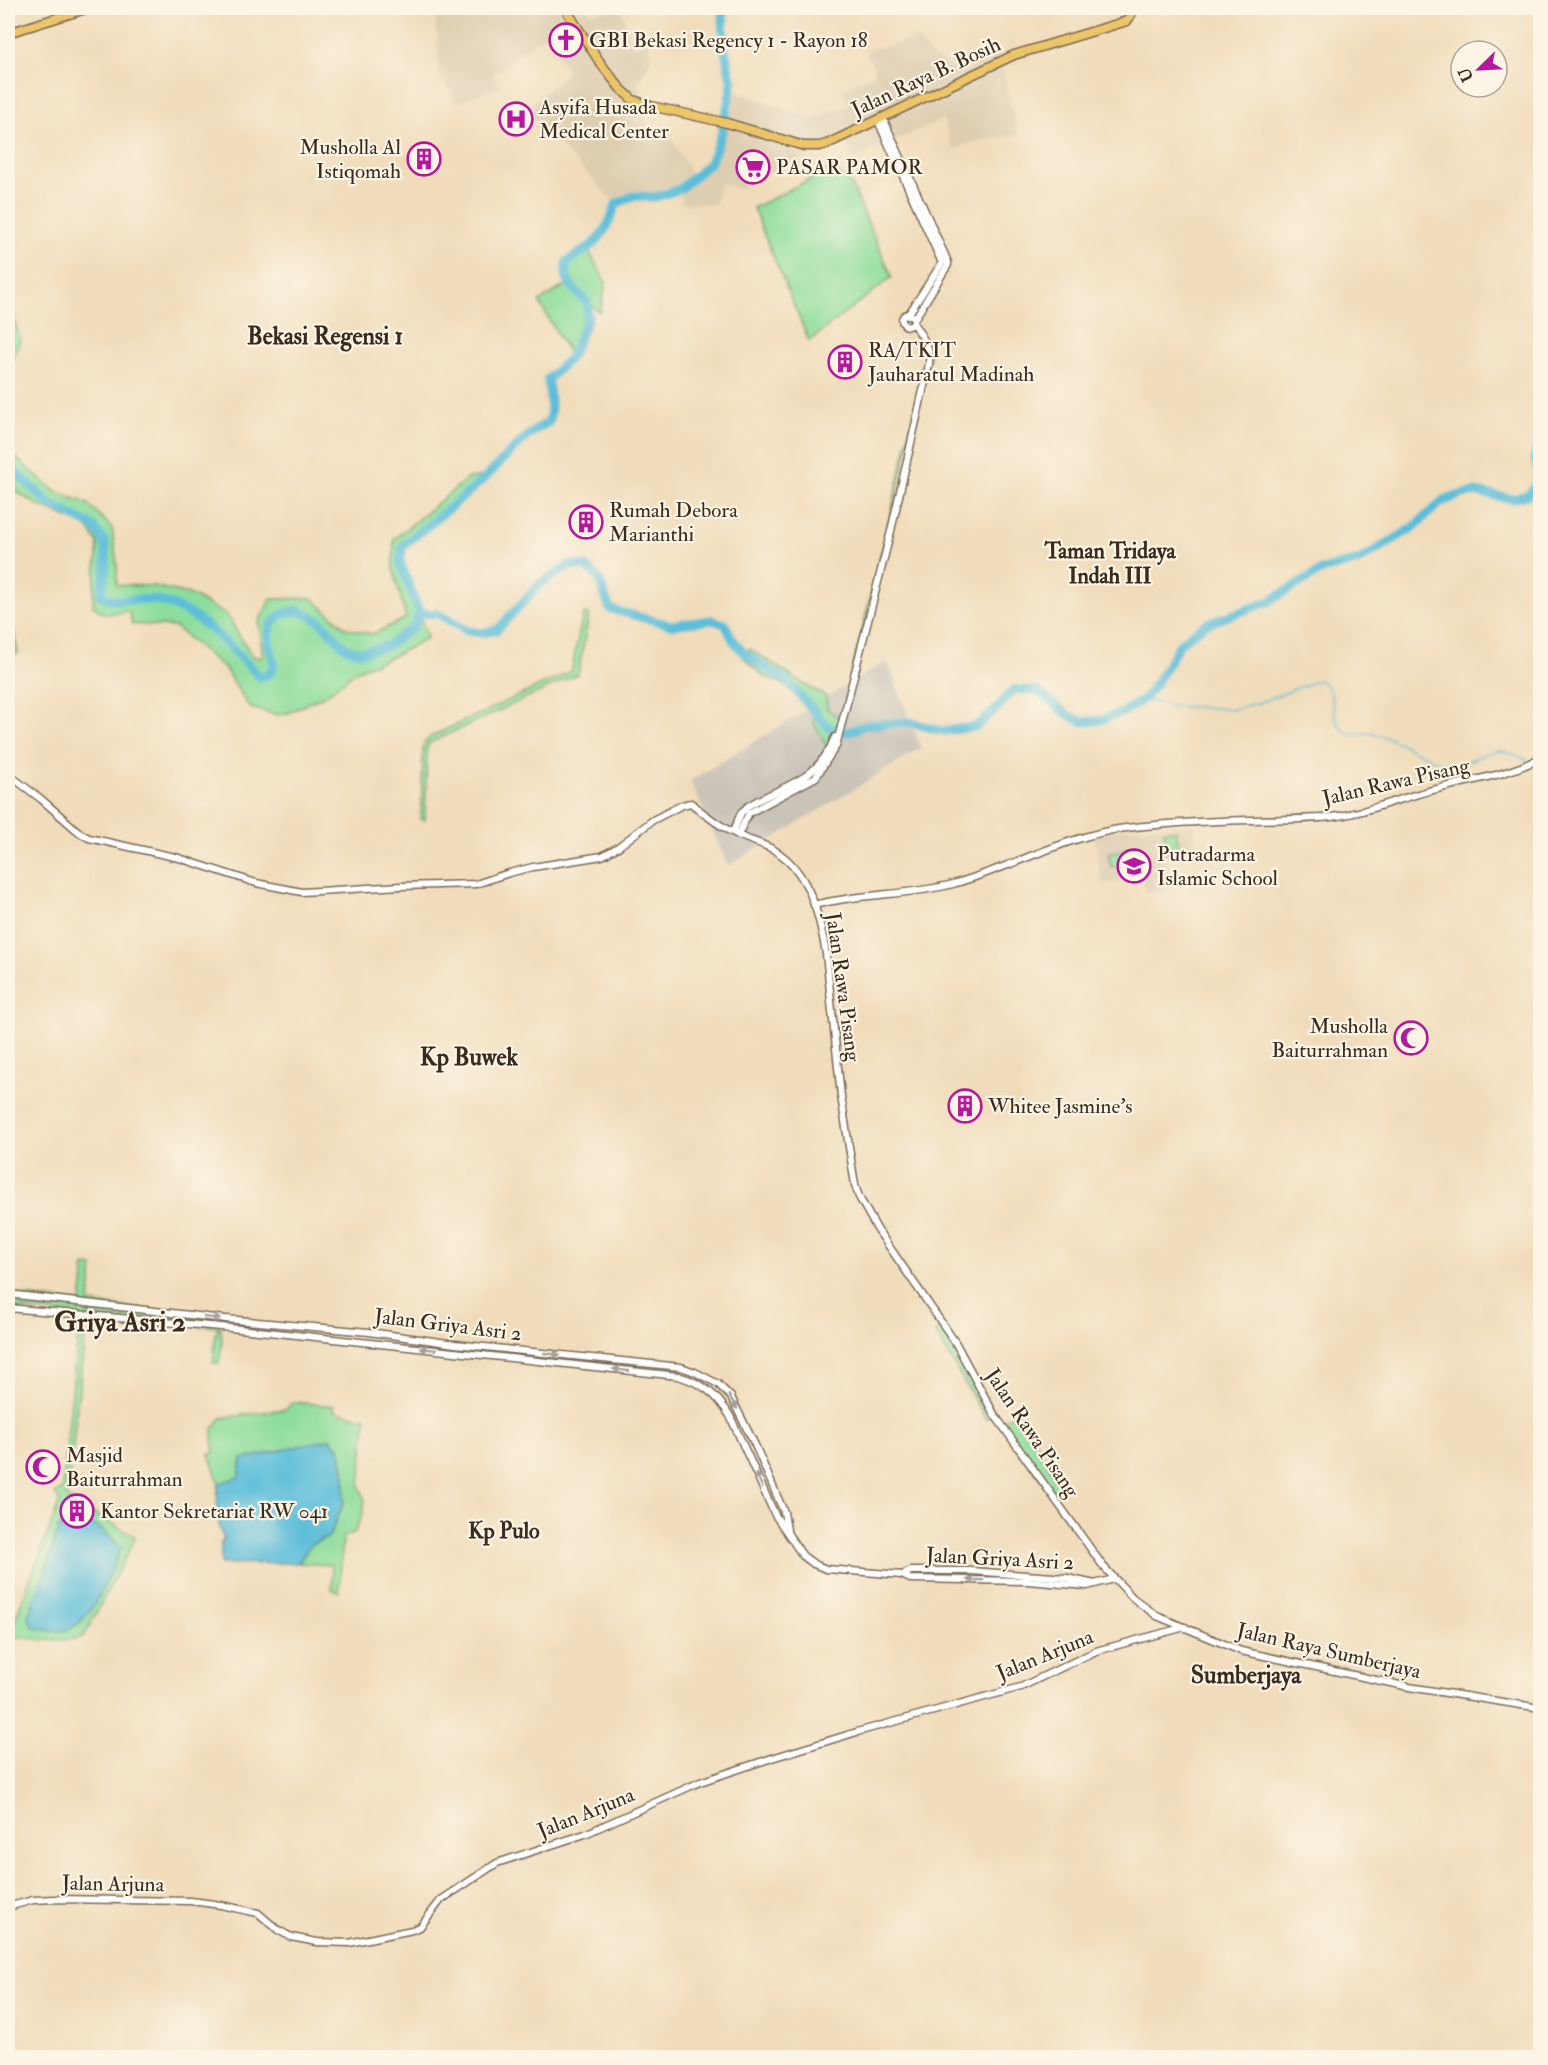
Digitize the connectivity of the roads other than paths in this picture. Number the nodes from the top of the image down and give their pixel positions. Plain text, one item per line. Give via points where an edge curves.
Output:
1 (89, 8) edge
2 (565, 8) edge
3 (1135, 8) edge
4 (8, 33) edge
5 (880, 119) junction
6 (1540, 758) edge
7 (8, 774) edge
8 (736, 834) junction
9 (814, 905) junction
10 (8, 1294) edge
11 (8, 1308) edge
12 (787, 1530) junction
13 (1114, 1579) junction
14 (1185, 1627) junction
15 (1540, 1707) edge
16 (8, 1906) edge

1 - 4 main road
2 - 5 main road, Jalan Raya B. Bosih via 601,64 633,100 804,146 819,146
3 - 5 main road, Jalan Raya B. Bosih via 1127,21 1014,55
5 - 8 street via 942,263 911,321 925,347 926,362 836,739 812,772 753,804
6 - 9 street, Jalan Rawa Pisang via 1511,772 1349,814 1124,828 951,884
7 - 8 street via 89,838 302,892 476,884 509,873 602,856 653,820 691,803
8 - 9 street via 773,849 789,862
9 - 13 street, Jalan Rawa Pisang via 825,948 841,1096 859,1197 956,1342 996,1417
10 -> 12 street, Jalan Griya Asri 2 via 681,1367 718,1384 730,1397 784,1512
12 -> 11 street, Jalan Griya Asri 2 via 775,1515 722,1402 706,1388 684,1378 221,1327
12 - 13 street, Jalan Griya Asri 2 via 803,1556 819,1567 837,1571 902,1575 911,1571 951,1571 1067,1578 1096,1585
13 - 14 street, Jalan Rawa Pisang via 1157,1616
14 - 15 street, Jalan Raya Sumberjaya via 1241,1651 1328,1671 1409,1688
14 - 16 street, Jalan Arjuna via 1096,1650 1021,1687 857,1732 700,1782 585,1834 497,1863 441,1900 420,1927 409,1931 349,1943 317,1942 291,1937 258,1913 191,1901 55,1899

